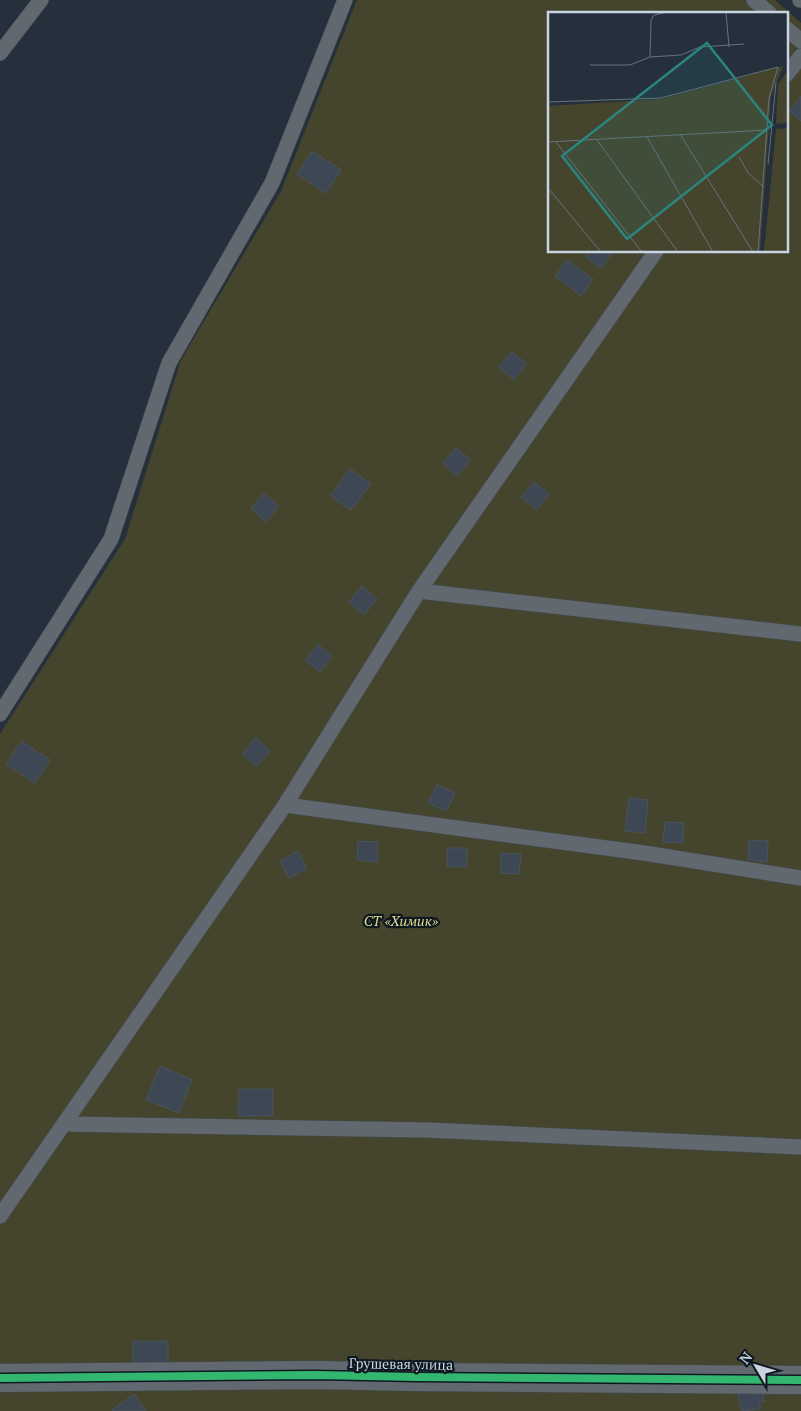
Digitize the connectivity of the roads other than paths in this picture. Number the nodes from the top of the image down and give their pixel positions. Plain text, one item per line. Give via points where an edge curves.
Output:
1 (41, 0) edge
2 (345, 0) edge
3 (754, 0) edge
4 (768, 12) edge
5 (788, 30) edge
6 (801, 41) edge
7 (0, 53) edge
8 (801, 56) edge
9 (788, 73) edge
10 (655, 252) edge
11 (419, 591) junction
12 (801, 634) edge
13 (0, 714) edge
14 (285, 805) junction
15 (801, 878) edge
16 (64, 1124) junction
17 (801, 1148) edge
18 (0, 1216) edge
19 (0, 1378) edge
20 (801, 1380) edge

1 - 7 lane
2 - 13 lane via 272,183 169,363 111,539
3 - 4 lane
5 - 6 lane
8 - 9 lane
10 - 11 lane
11 - 12 lane
11 - 14 lane
14 - 15 lane via 644,853
14 - 16 lane
16 - 17 lane via 427,1130
16 - 18 lane
19 - 20 street, Грушевая улица via 316,1375

